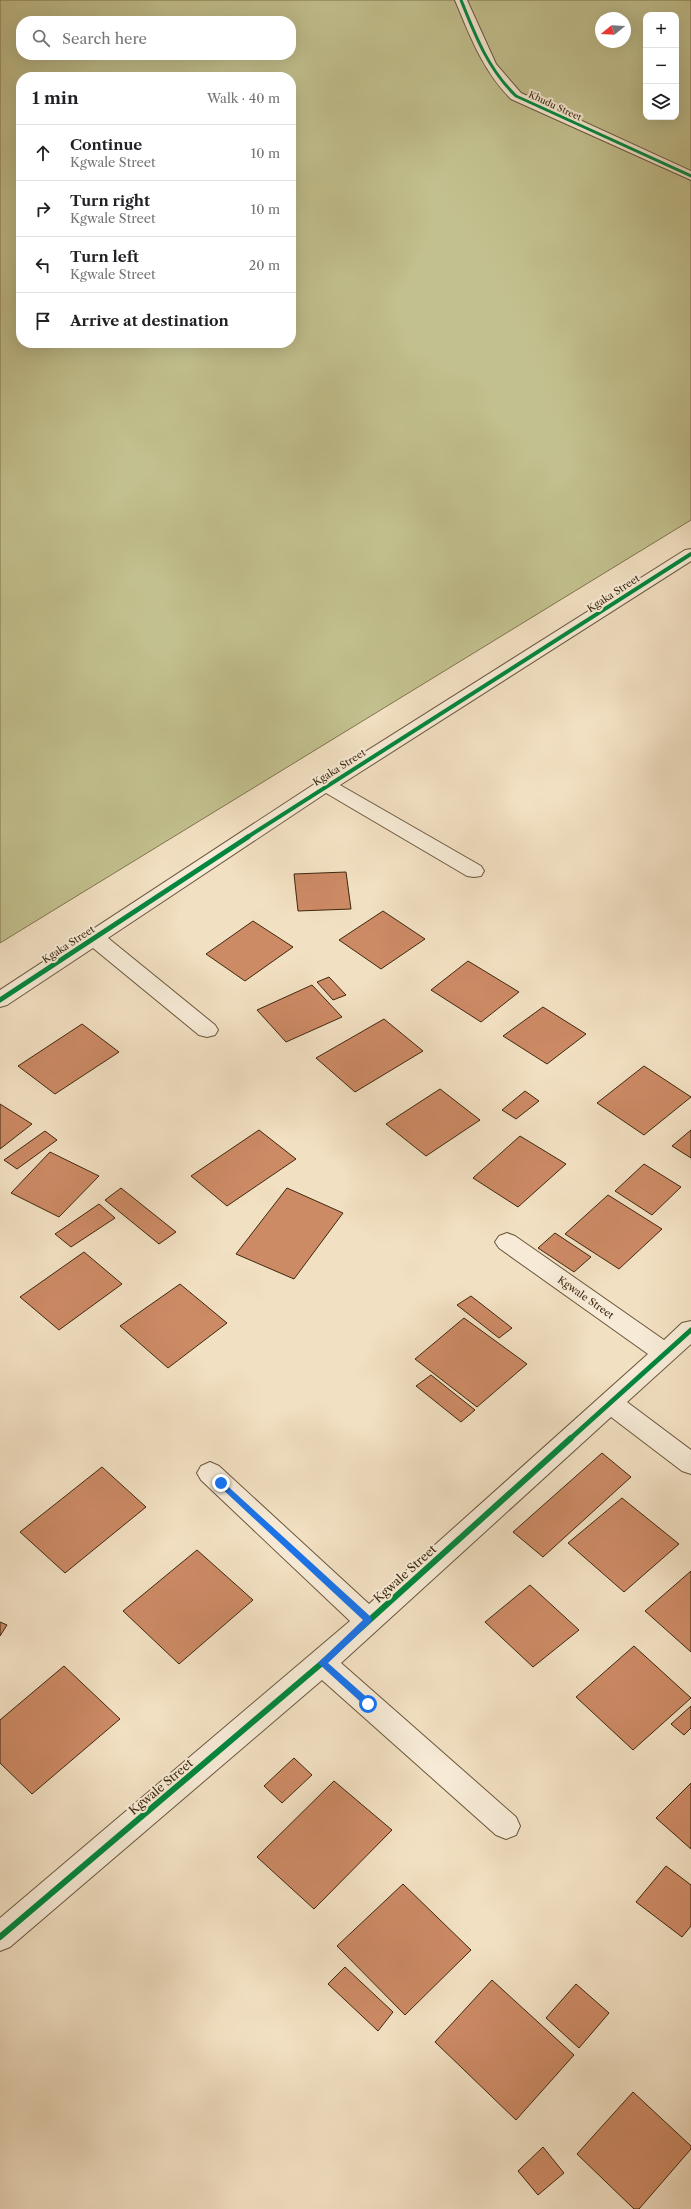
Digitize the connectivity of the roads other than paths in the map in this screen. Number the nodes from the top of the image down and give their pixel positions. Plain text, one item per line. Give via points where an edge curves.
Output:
1 (462, 0) edge
2 (691, 176) edge
3 (691, 554) edge
4 (326, 785) junction
5 (474, 871) dead end
6 (94, 938) junction
7 (0, 1000) edge
8 (207, 1030) dead end
9 (507, 1242) dead end
10 (691, 1330) edge
11 (664, 1353) junction
12 (611, 1404) junction
13 (691, 1464) edge
14 (210, 1472) dead end
15 (368, 1620) junction
16 (322, 1663) junction
17 (506, 1826) dead end
18 (4, 1927) edge

1 - 2 street, Khudu Street via 485,60 499,80 516,96 537,108
3 - 4 street, Kgaka Street
4 - 5 street, Kgaka Street
4 - 6 street, Kgaka Street
6 - 7 street, Kgaka Street
6 - 8 street, Kgaka Street
9 - 11 street, Kgwale Street
10 - 11 street, Kgwale Street
11 - 12 street, Kgwale Street
12 - 13 street
12 - 15 street, Kgwale Street
14 - 15 street
15 - 16 street, Kgwale Street
16 - 17 street
16 - 18 street, Kgwale Street

